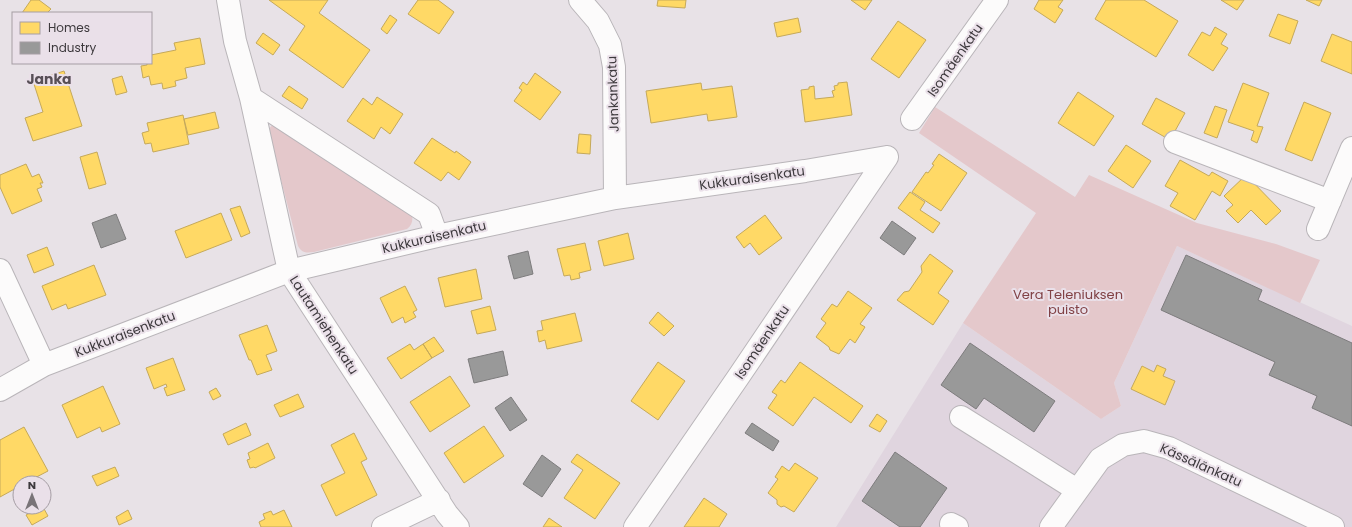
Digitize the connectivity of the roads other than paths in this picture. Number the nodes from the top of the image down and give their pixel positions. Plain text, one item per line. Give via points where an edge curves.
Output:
1 (228, 0) edge
2 (580, 0) edge
3 (997, 0) edge
4 (251, 98) junction
5 (912, 119) dead end
6 (1175, 142) dead end
7 (887, 157) joint
8 (1350, 158) edge
9 (615, 198) junction
10 (1330, 201) junction
11 (1318, 229) dead end
12 (436, 236) junction
13 (0, 270) edge
14 (289, 271) junction
15 (44, 365) junction
16 (0, 390) edge
17 (961, 417) dead end
18 (1078, 490) junction
19 (439, 500) junction
20 (383, 527) edge
21 (458, 527) edge
22 (635, 527) edge
23 (1051, 527) edge
24 (1333, 527) edge

1 - 4 street, Lautamiehenkatu via 235,41
2 - 9 street, Jankankatu via 598,22 610,46 614,67
3 - 5 street, Isomäenkatu
4 - 12 street via 429,214
4 - 14 street, Lautamiehenkatu
6 - 10 street
7 - 9 street, Kukkuraisenkatu
7 - 22 street, Isomäenkatu
8 - 10 street
9 - 12 street, Kukkuraisenkatu
10 - 11 street
12 - 14 street, Kukkuraisenkatu
13 - 15 street
14 - 15 street, Kukkuraisenkatu
14 - 19 street, Lautamiehenkatu
15 - 16 street, Kukkuraisenkatu
17 - 18 street
18 - 23 street, Kässälänkatu
18 - 24 street, Kässälänkatu via 1100,459 1123,445 1144,441 1169,448
19 - 20 street
19 - 21 street, Lautamiehenkatu

